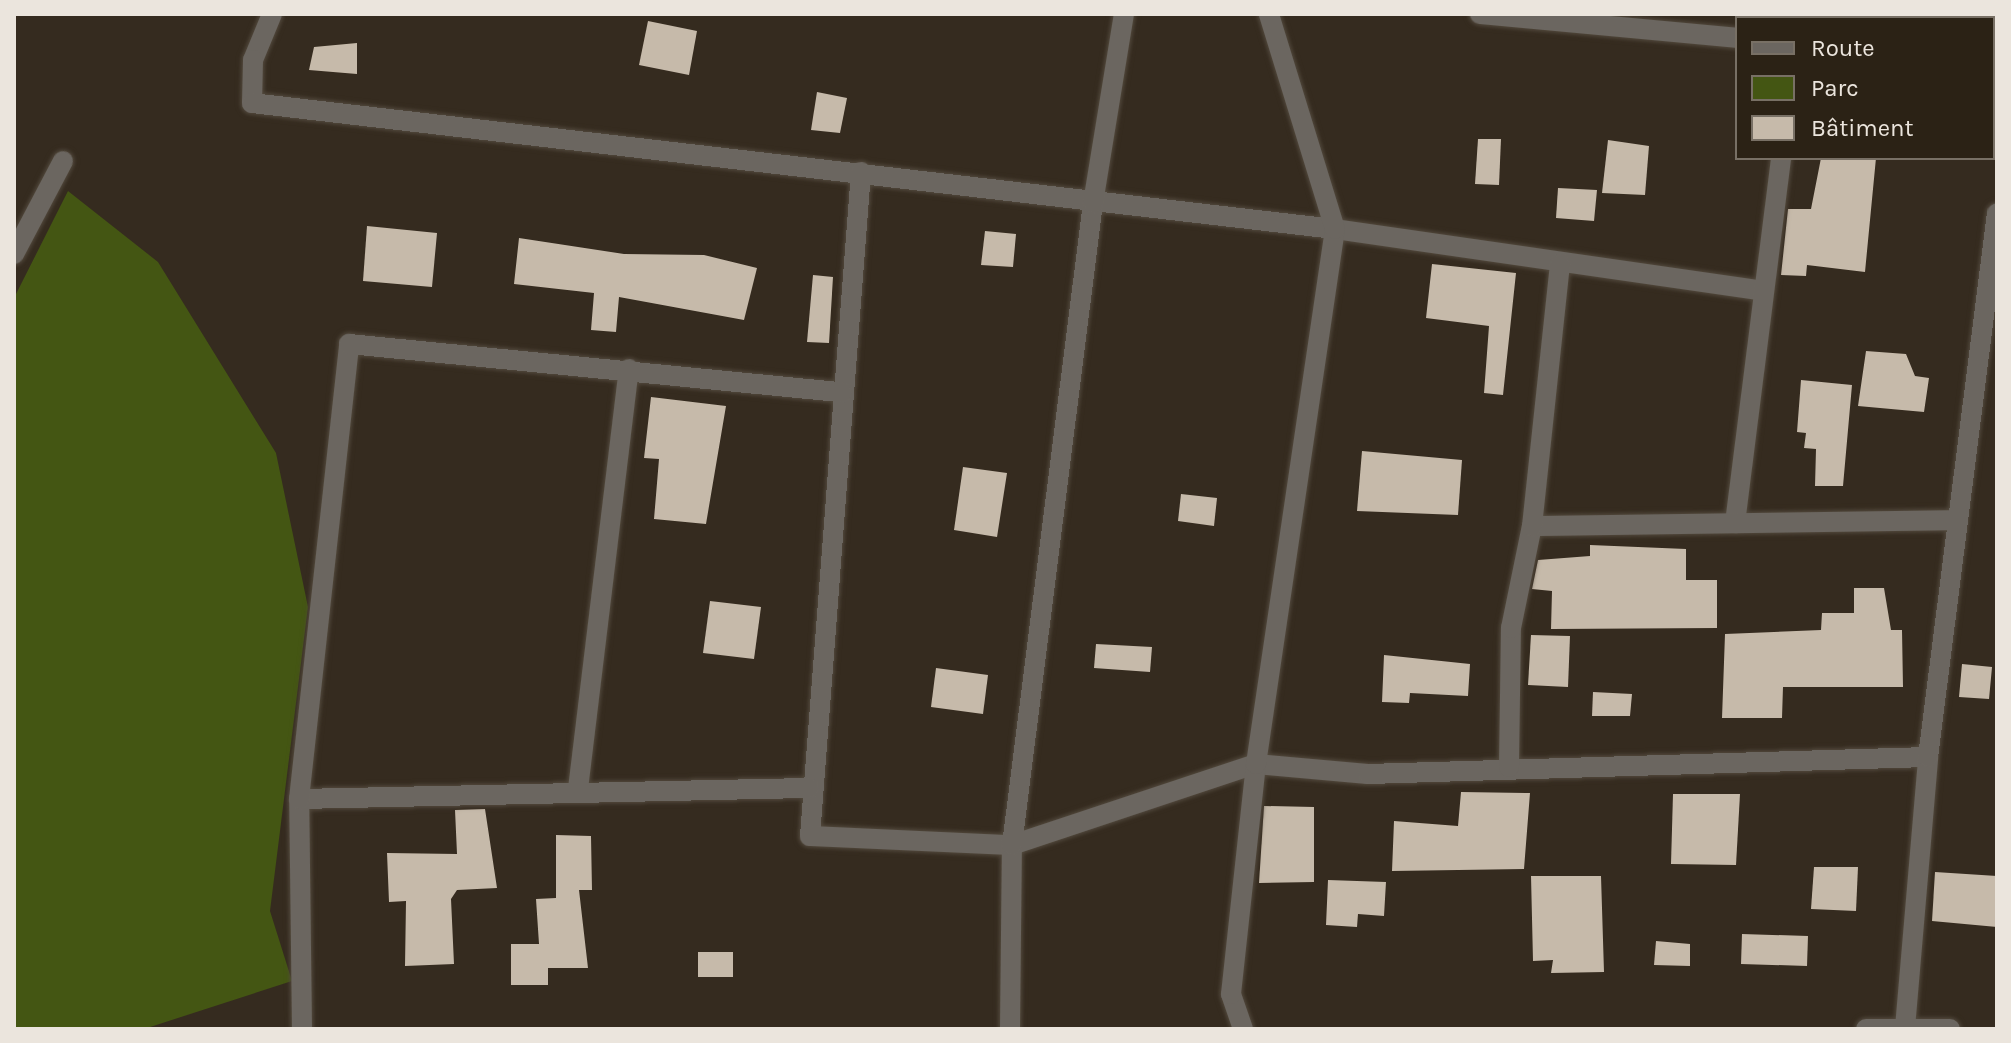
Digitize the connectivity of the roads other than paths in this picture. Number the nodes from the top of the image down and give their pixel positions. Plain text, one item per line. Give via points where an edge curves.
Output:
1 (272, 14) edge
2 (1124, 14) edge
3 (1269, 14) edge
4 (1480, 14) edge
5 (1735, 38) edge
6 (1781, 160) edge
7 (63, 161) dead end
8 (861, 172) junction
9 (1093, 203) junction
10 (1997, 213) edge
11 (1335, 229) junction
12 (14, 254) edge
13 (1560, 264) junction
14 (1763, 291) junction
15 (629, 369) junction
16 (842, 392) junction
17 (1956, 520) junction
18 (1735, 523) junction
19 (1532, 526) junction
20 (1928, 757) junction
21 (1256, 764) junction
22 (1509, 767) junction
23 (809, 788) junction
24 (578, 789) junction
25 (299, 799) junction
26 (1012, 845) junction
27 (1905, 1028) edge
28 (302, 1029) edge
29 (1010, 1029) edge
30 (1243, 1029) edge
31 (1866, 1029) edge
32 (1950, 1029) edge

1 - 8 street via 253,60 252,103
2 - 9 street
3 - 11 street
4 - 5 street
6 - 14 street
7 - 12 street
8 - 9 street
8 - 16 street
9 - 11 street
9 - 26 street
10 - 17 street
11 - 13 street
11 - 21 street
13 - 14 street
13 - 19 street
14 - 18 street
15 - 16 street
15 - 24 street
15 - 25 street via 349,344
16 - 23 street
17 - 18 street
17 - 20 street
18 - 19 street
19 - 22 street via 1511,628
20 - 22 street
20 - 27 street
21 - 22 street via 1368,774
21 - 26 street
21 - 30 street via 1231,994
23 - 24 street
23 - 26 street via 810,836
24 - 25 street
25 - 28 street
26 - 29 street
27 - 31 street
27 - 32 street

